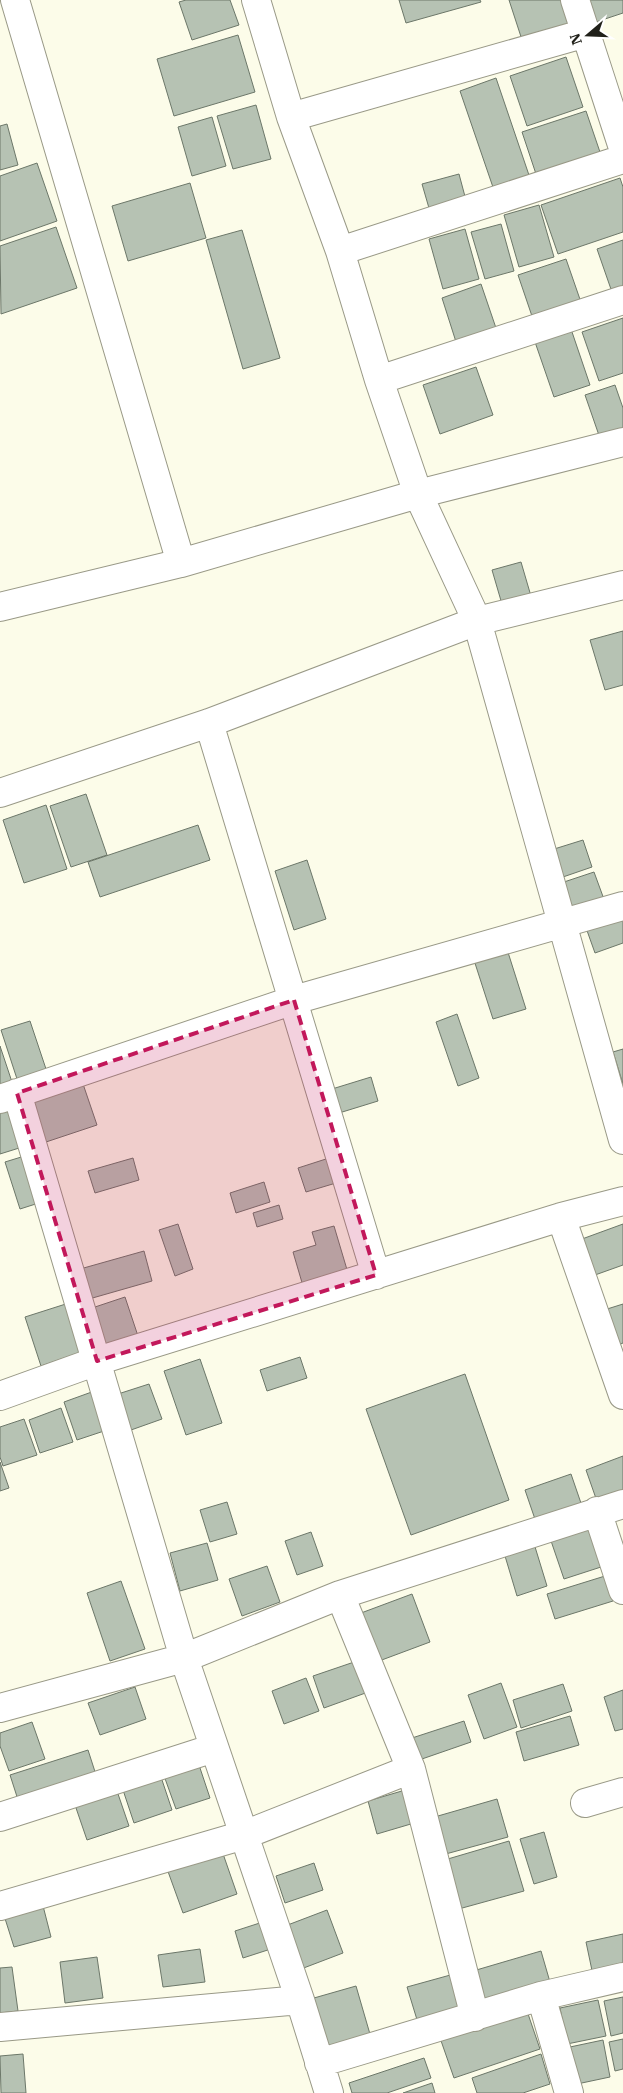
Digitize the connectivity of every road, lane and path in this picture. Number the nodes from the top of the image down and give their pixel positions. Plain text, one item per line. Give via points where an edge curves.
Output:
1 (8, 0) edge
2 (15, 0) edge
3 (575, 0) edge
4 (265, 2) edge
5 (0, 3) edge
6 (586, 33) junction
7 (292, 116) junction
8 (623, 148) edge
9 (623, 159) edge
10 (340, 252) junction
11 (623, 300) edge
12 (379, 380) junction
13 (623, 442) edge
14 (418, 494) junction
15 (181, 563) junction
16 (623, 585) edge
17 (0, 607) edge
18 (477, 621) junction
19 (209, 723) junction
20 (0, 793) edge
21 (623, 906) edge
22 (562, 924) junction
23 (294, 1000) junction
24 (9, 1096) edge
25 (623, 1140) edge
26 (623, 1201) edge
27 (561, 1217) junction
28 (376, 1274) junction
29 (97, 1361) junction
30 (623, 1395) edge
31 (0, 1396) edge
32 (623, 1504) edge
33 (597, 1512) junction
34 (623, 1590) edge
35 (340, 1595) junction
36 (184, 1658) junction
37 (0, 1708) edge
38 (214, 1748) junction
39 (411, 1769) junction
40 (623, 1792) edge
41 (585, 1803) dead end
42 (0, 1817) edge
43 (244, 1835) junction
44 (1, 1902) edge
45 (623, 1977) edge
46 (540, 1996) junction
47 (300, 2000) junction
48 (476, 2017) junction
49 (0, 2027) edge
50 (319, 2063) junction
51 (329, 2093) edge
52 (569, 2093) edge

1 - 5 street
2 - 15 street
3 - 6 street
4 - 7 street
6 - 7 street
6 - 8 street
7 - 10 street
9 - 10 street
10 - 12 street
11 - 12 street
12 - 14 street
13 - 14 street
14 - 15 street
14 - 18 street
15 - 17 street
16 - 18 street
18 - 19 street
18 - 22 street
19 - 20 street
19 - 23 street
21 - 22 street
22 - 23 street
22 - 25 street
23 - 24 street
23 - 28 street
24 - 29 street
26 - 27 street
27 - 28 street
27 - 30 street
28 - 29 street
29 - 31 street
29 - 36 street
32 - 33 street
33 - 34 street
33 - 35 street
35 - 36 street
35 - 39 street
36 - 37 street
36 - 38 street
38 - 42 street
38 - 43 street
39 - 43 street
39 - 48 street
40 - 41 street
43 - 44 street
43 - 47 street
45 - 46 street
46 - 48 street
46 - 52 street
47 - 49 street
47 - 50 street
48 - 50 street
50 - 51 street

